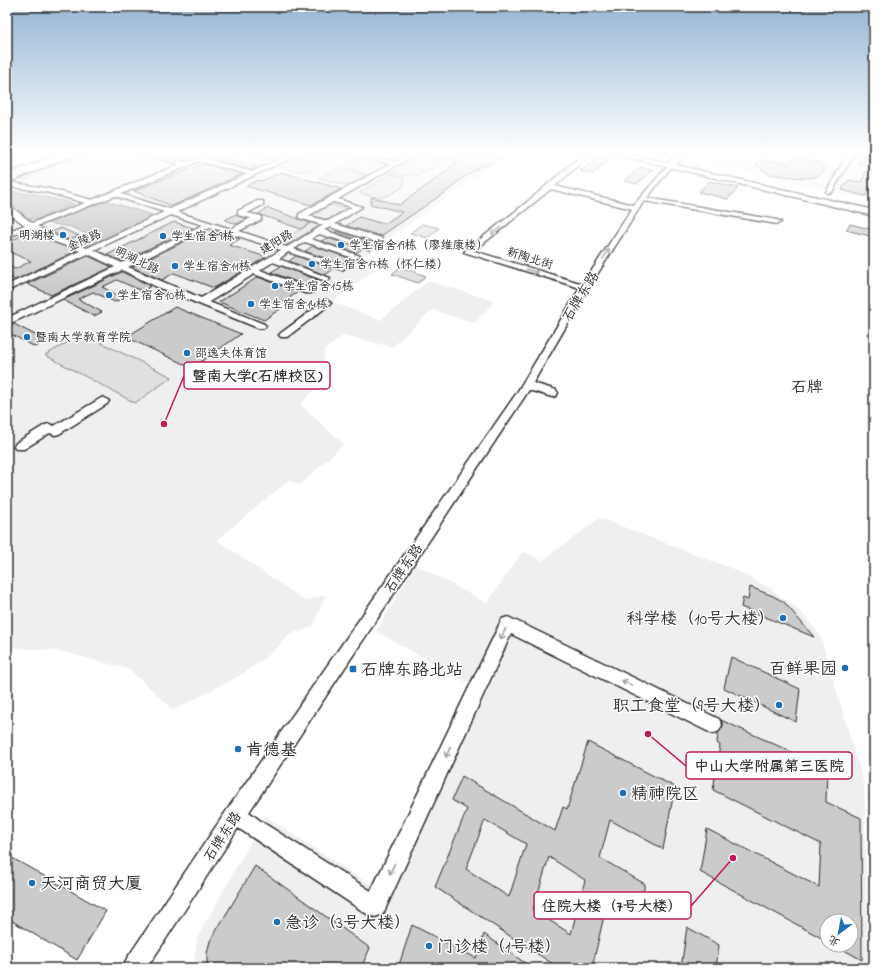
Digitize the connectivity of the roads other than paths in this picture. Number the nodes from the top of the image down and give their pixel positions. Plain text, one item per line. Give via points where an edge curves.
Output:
1 (74, 198) edge
2 (107, 198) edge
3 (126, 198) edge
4 (204, 198) edge
5 (335, 198) edge
6 (538, 198) edge
7 (594, 198) edge
8 (815, 198) edge
9 (822, 198) edge
10 (835, 198) edge
11 (332, 199) junction
12 (642, 199) joint
13 (94, 203) junction
14 (260, 203) dead end
15 (874, 206) edge
16 (636, 208) junction
17 (7, 210) edge
18 (874, 210) edge
19 (173, 212) junction
20 (874, 213) edge
21 (776, 222) dead end
22 (210, 224) junction
23 (329, 224) junction
24 (30, 226) junction
25 (233, 231) junction
26 (318, 231) junction
27 (7, 235) edge
28 (304, 239) junction
29 (379, 240) dead end
30 (369, 247) dead end
31 (288, 250) junction
32 (89, 251) junction
33 (356, 256) dead end
34 (272, 259) junction
35 (123, 266) junction
36 (342, 267) dead end
37 (253, 270) junction
38 (326, 278) dead end
39 (585, 287) junction
40 (7, 288) edge
41 (308, 290) dead end
42 (202, 302) junction
43 (326, 303) dead end
44 (7, 322) edge
45 (261, 326) dead end
46 (284, 335) dead end
47 (527, 385) junction
48 (552, 393) dead end
49 (103, 401) dead end
50 (20, 446) dead end
51 (712, 725) dead end
52 (236, 814) junction
53 (134, 968) edge

1 - 13 street
2 - 13 street
3 - 19 street
4 - 19 street, 金陵路
5 - 11 street, 建阳路
6 -> 39 street, 新陶北街 via 468,252
7 - 16 street
8 - 20 main road
9 - 18 main road
10 - 15 main road
11 - 23 street via 358,207
11 - 23 street, 建阳路 via 302,216
12 - 16 street, 石牌东路
12 - 21 street
13 - 24 street
14 - 25 street via 241,212 258,218
39 -> 16 street, 石牌东路
17 - 24 street, 明湖北路
19 - 22 street
19 - 32 street, 金陵路
22 - 25 street
22 - 35 street
23 - 26 street, 建阳路
23 - 29 street
24 - 27 street
24 - 32 street, 明湖北路
25 - 31 street
26 - 28 street, 建阳路
26 - 30 street
28 - 31 street, 建阳路
28 - 33 street
31 - 34 street, 建阳路
31 - 36 street
32 - 35 street, 明湖北路
32 - 40 street, 金陵路
34 - 37 street, 建阳路
34 - 38 street
35 - 42 street, 明湖北路
35 - 44 street
37 - 41 street
37 - 42 street, 建阳路
39 - 47 street, 石牌东路
42 - 45 street, 明湖北路
43 - 46 street
47 - 48 street
47 - 52 street, 石牌东路
49 - 50 street
51 -> 52 street via 508,624 375,906 255,829
52 - 53 street, 石牌东路

